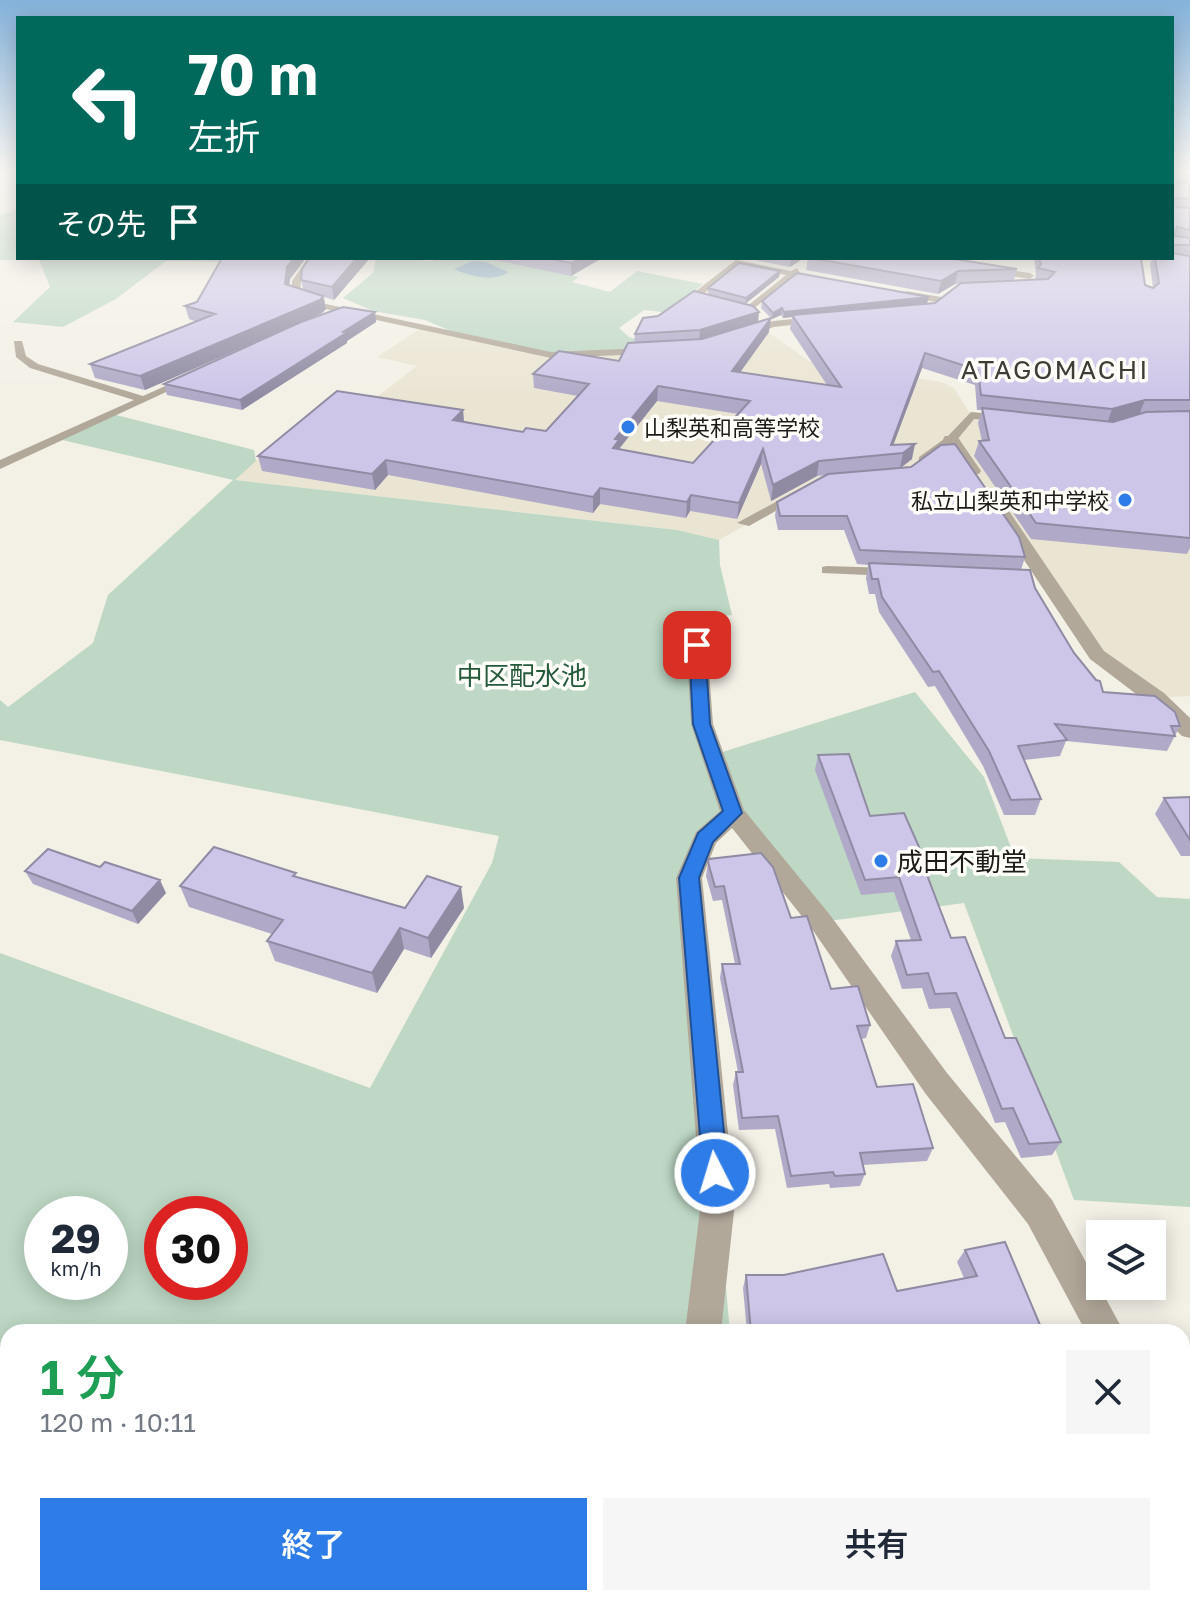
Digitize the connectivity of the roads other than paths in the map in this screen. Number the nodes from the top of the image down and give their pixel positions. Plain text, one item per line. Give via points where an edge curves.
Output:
1 (311, 260) edge
2 (808, 261) dead end
3 (983, 270) edge
4 (793, 274) junction
5 (1033, 279) edge
6 (833, 281) edge
7 (901, 293) edge
8 (723, 303) edge
9 (736, 305) edge
10 (932, 310) edge
11 (347, 311) junction
12 (760, 316) junction
13 (832, 318) edge
14 (323, 319) edge
15 (737, 337) edge
16 (18, 343) dead end
17 (654, 351) edge
18 (201, 374) edge
19 (145, 400) junction
20 (1015, 419) edge
21 (951, 439) junction
22 (0, 465) edge
23 (916, 465) edge
24 (809, 489) edge
25 (744, 523) dead end
26 (827, 570) dead end
27 (905, 573) edge
28 (695, 618) dead end
29 (1190, 731) edge
30 (733, 813) junction
31 (704, 1324) edge
32 (1102, 1324) edge

1 - 11 lane via 294,290 296,297
2 - 4 lane
3 - 5 lane
4 - 6 lane
4 - 8 lane via 736,263 694,297
4 - 12 lane
7 - 10 lane via 944,298
9 - 12 lane
11 - 14 lane
11 - 17 lane via 551,355
12 - 13 lane
12 - 15 lane
16 - 19 lane via 21,357 34,366
18 - 19 lane
19 - 22 lane
20 - 21 lane via 971,415
21 - 23 lane
21 - 29 street via 1038,578 1097,655 1156,698
24 - 25 lane
26 - 27 lane
28 - 30 street via 702,724
30 - 31 street via 705,838 689,878 718,1202
30 - 32 street via 1040,1212

